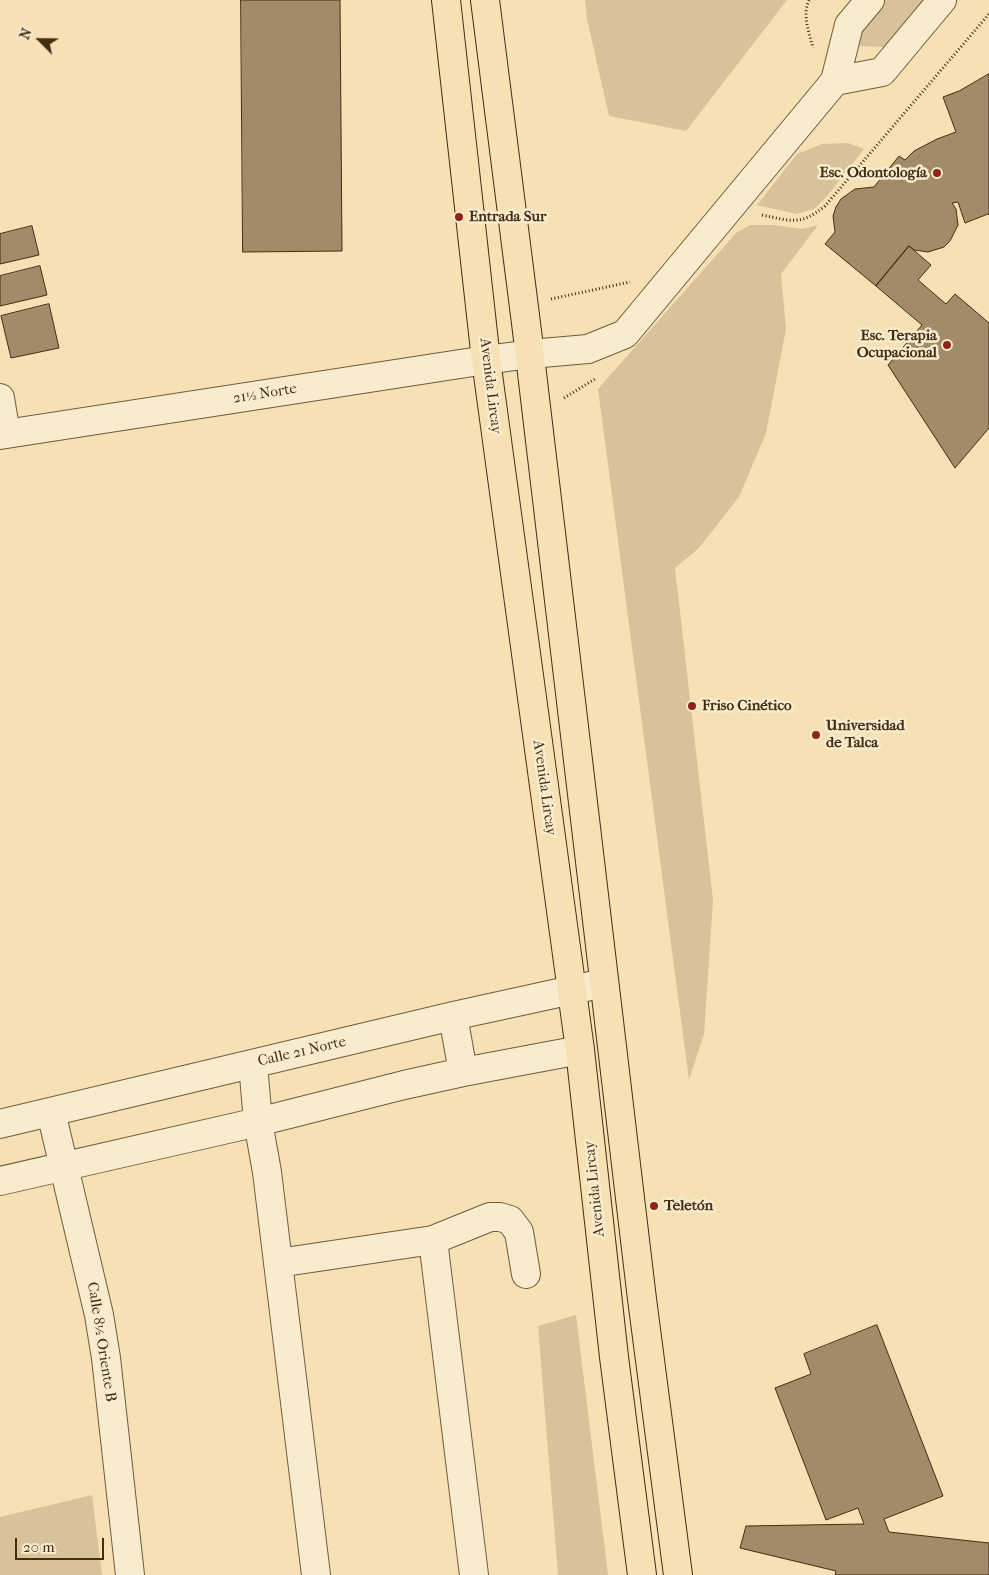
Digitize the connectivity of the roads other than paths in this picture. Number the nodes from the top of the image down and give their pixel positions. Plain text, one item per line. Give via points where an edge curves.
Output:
1 (446, 0) edge
2 (485, 0) edge
3 (870, 0) edge
4 (942, 0) edge
5 (835, 81) junction
6 (530, 354) junction
7 (486, 360) junction
8 (0, 398) edge
9 (3, 434) edge
10 (604, 982) junction
11 (571, 990) junction
12 (453, 1016) junction
13 (580, 1050) junction
14 (253, 1064) junction
15 (463, 1072) junction
16 (51, 1112) junction
17 (258, 1122) junction
18 (0, 1124) edge
19 (64, 1166) junction
20 (0, 1181) edge
21 (432, 1240) junction
22 (278, 1264) junction
23 (526, 1274) dead end
24 (130, 1575) edge
25 (316, 1575) edge
26 (474, 1575) edge
27 (642, 1575) edge
28 (678, 1575) edge

1 - 7 main road, Avenida Lircay
2 - 6 main road
3 - 5 street via 849,25
4 - 5 street via 882,72
5 - 6 street, 21½ Norte via 625,334 588,349
6 - 7 street, 21½ Norte
6 - 10 main road
7 - 9 street, 21½ Norte
7 - 11 main road, Avenida Lircay
8 - 9 street
10 - 11 street, Calle 21 Norte
10 - 28 main road
11 - 12 street, Calle 21 Norte
11 - 13 main road, Avenida Lircay
12 - 14 street, Calle 21 Norte
12 - 15 street
13 - 15 street
13 - 27 main road, Avenida Lircay
14 - 16 street, Calle 21 Norte
14 - 17 street
15 - 17 street
16 - 18 street, Calle 21 Norte
16 - 19 street, Calle 8½ Oriente B
17 - 19 street
17 - 22 street
19 - 20 street
19 - 24 street, Calle 8½ Oriente B via 106,1358
21 - 22 street
21 - 23 street via 490,1216 510,1220 520,1232
21 - 26 street
22 - 25 street

